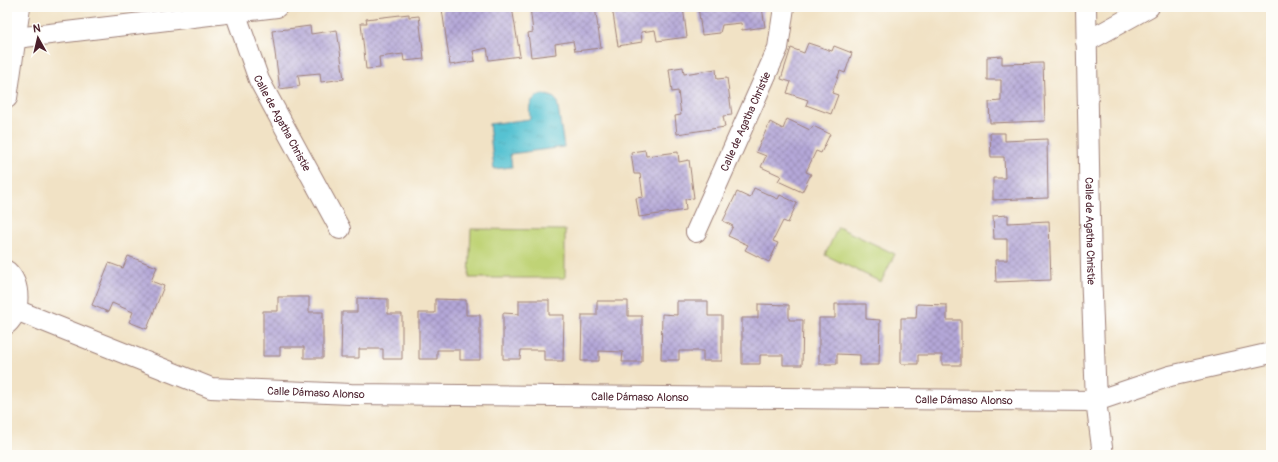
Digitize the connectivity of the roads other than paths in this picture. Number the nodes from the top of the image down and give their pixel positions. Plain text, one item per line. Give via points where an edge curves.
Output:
1 (277, 7) edge
2 (784, 7) edge
3 (1086, 7) edge
4 (1149, 7) edge
5 (16, 12) edge
6 (235, 12) junction
7 (16, 38) junction
8 (1086, 42) junction
9 (7, 98) edge
10 (340, 229) dead end
11 (696, 232) dead end
12 (7, 270) edge
13 (12, 317) edge
14 (1271, 353) edge
15 (1096, 401) junction
16 (1103, 455) edge

1 - 6 street
2 - 11 street, Calle de Agatha Christie via 778,48
3 - 8 street, Calle de Agatha Christie
4 - 8 street
5 - 7 street
6 - 7 street
6 - 10 street, Calle de Agatha Christie via 259,80
7 - 9 street
8 - 15 street, Calle de Agatha Christie
12 - 13 street via 16,284 18,297
13 - 15 street, Calle Dámaso Alonso via 211,388 351,394
14 - 15 street, Calle Dámaso Alonso via 1170,376
15 - 16 street, Calle de Agatha Christie

